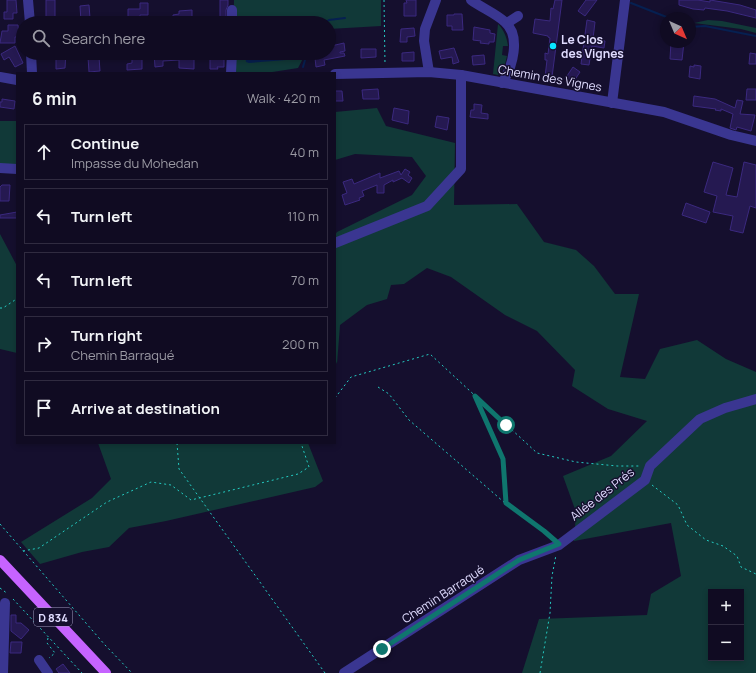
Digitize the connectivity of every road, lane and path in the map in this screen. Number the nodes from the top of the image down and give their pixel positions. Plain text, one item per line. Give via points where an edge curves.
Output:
1 (28, 0) edge
2 (384, 0) edge
3 (436, 0) edge
4 (471, 0) edge
5 (625, 0) edge
6 (232, 10) dead end
7 (29, 16) edge
8 (232, 16) edge
9 (518, 16) dead end
10 (506, 23) junction
11 (31, 60) edge
12 (232, 60) edge
13 (32, 72) edge
14 (231, 72) edge
15 (430, 72) junction
16 (385, 73) junction
17 (336, 74) edge
18 (461, 75) junction
19 (0, 77) edge
20 (16, 80) edge
21 (502, 82) junction
22 (612, 103) junction
23 (756, 142) edge
24 (0, 168) edge
25 (16, 169) edge
26 (336, 244) edge
27 (16, 300) edge
28 (0, 308) edge
29 (378, 387) dead end
30 (475, 396) junction
31 (336, 397) edge
32 (756, 399) edge
33 (177, 444) edge
34 (301, 444) edge
35 (650, 466) junction
36 (645, 480) junction
37 (199, 498) junction
38 (506, 503) junction
39 (0, 524) edge
40 (559, 544) junction
41 (23, 551) junction
42 (0, 560) edge
43 (756, 574) edge
44 (0, 588) edge
45 (9, 599) junction
46 (49, 637) junction
47 (43, 666) edge
48 (3, 673) edge
49 (82, 673) edge
50 (106, 673) edge
51 (132, 673) edge
52 (325, 673) edge
53 (344, 673) edge
54 (540, 673) edge

1 - 7 street
2 - 16 path
3 - 15 street via 425,29 424,41
4 - 10 street
5 - 22 street
6 - 8 street
9 - 10 street
10 - 21 street via 514,42 514,54
11 - 13 street
12 - 14 street
15 - 16 street, Chemin des Vignes
15 - 18 street, Chemin des Vignes
16 - 17 street, Chemin des Vignes
18 - 21 street, Chemin des Vignes
18 - 26 street via 461,169 427,206
19 - 20 street
21 - 22 street, Chemin des Vignes
22 - 23 street, Chemin des Vignes via 664,112 731,136
24 - 25 street
27 - 28 path
29 - 38 path via 389,394 409,420
30 - 31 path via 430,354 351,377
30 - 35 path via 537,453 576,462
30 - 38 path via 503,459
32 - 35 street, Allée des Prés via 700,419
33 - 37 path via 179,470
34 - 37 path via 309,467 298,474
35 - 36 street, Allée des Prés
36 - 40 street, Allée des Prés
36 - 43 path via 678,505 687,525 706,540 728,549 737,556 741,567
37 - 41 path via 191,500 171,485 150,482 107,502 39,548
37 - 52 path
38 - 40 path
39 - 41 path
40 - 53 street, Chemin Barraqué via 519,560
40 - 54 path via 552,576 550,613
41 - 51 path
42 - 50 main road, D 834
44 - 45 path
45 - 46 path
45 - 48 street
46 - 47 path via 47,643 55,653
46 - 49 path

